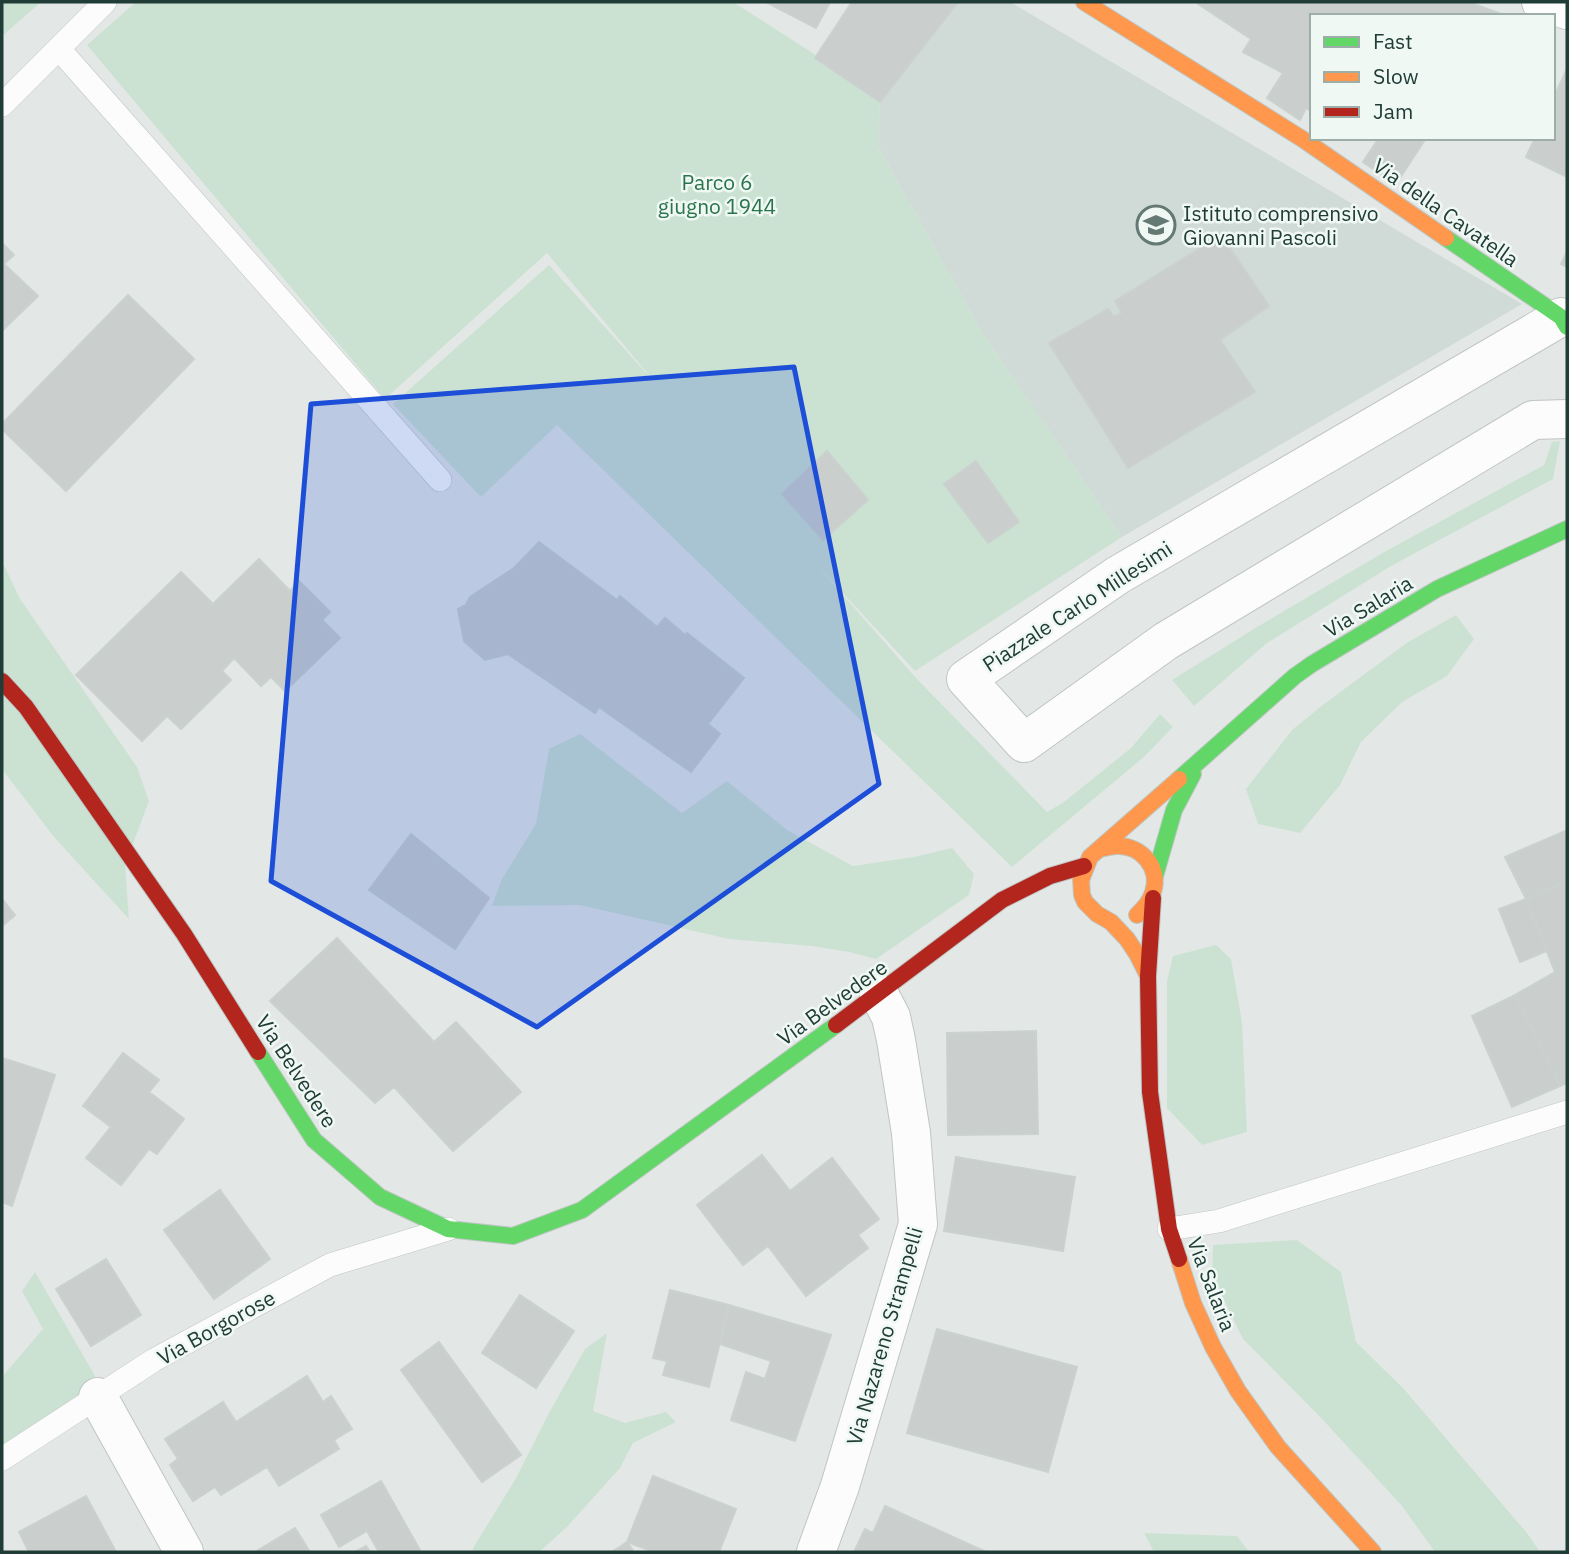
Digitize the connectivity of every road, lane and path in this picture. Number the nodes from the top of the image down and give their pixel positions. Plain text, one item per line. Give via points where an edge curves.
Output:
1 (106, 2) edge
2 (1084, 2) edge
3 (1541, 2) edge
4 (1567, 10) edge
5 (59, 49) junction
6 (2, 106) edge
7 (1564, 322) edge
8 (1567, 419) edge
9 (440, 480) dead end
10 (1567, 529) edge
11 (2, 681) edge
12 (1210, 750) junction
13 (1100, 849) junction
14 (1084, 866) junction
15 (1155, 876) junction
16 (1153, 898) junction
17 (1032, 902) dead end
18 (1063, 902) dead end
19 (1087, 905) junction
20 (984, 915) junction
21 (1108, 919) junction
22 (1148, 976) junction
23 (878, 994) junction
24 (1567, 1111) edge
25 (448, 1229) junction
26 (1169, 1229) junction
27 (98, 1396) junction
28 (2, 1459) edge
29 (184, 1552) edge
30 (816, 1552) edge
31 (1373, 1552) edge

1 - 5 lane
2 - 7 street, Via della Cavatella via 1304,140
3 - 4 street
5 - 6 lane
5 - 9 lane
7 - 8 street, Piazzale Carlo Millesimi via 1118,575 966,678 1024,743 1166,641 1533,419
10 - 12 street, Via Salaria via 1437,589 1356,637 1295,676
11 - 25 street, Via Belvedere via 26,707 184,934 314,1140 380,1197
12 - 13 street
12 - 15 street via 1185,786
13 - 14 street
13 - 15 street via 1111,845 1134,848 1151,864
14 - 19 street via 1080,886
14 - 20 street, Via Belvedere via 1050,876 1002,900
15 - 16 street
16 - 21 street via 1129,919
16 - 22 street, Via Salaria
17 - 20 street
18 - 19 street
19 - 21 street
20 - 23 street, Via Belvedere
21 - 22 street via 1124,935
22 - 26 street, Via Salaria via 1150,1092
23 - 25 street, Via Belvedere via 582,1210 513,1236
23 - 30 street, Via Nazareno Strampelli via 891,1017 896,1040 911,1133 918,1224
24 - 26 lane via 1219,1221
25 - 27 lane, Via Borgorose via 330,1265 154,1360
26 - 31 street, Via Salaria via 1193,1303 1238,1391 1279,1447
27 - 28 lane, Via Borgorose
27 - 29 street

